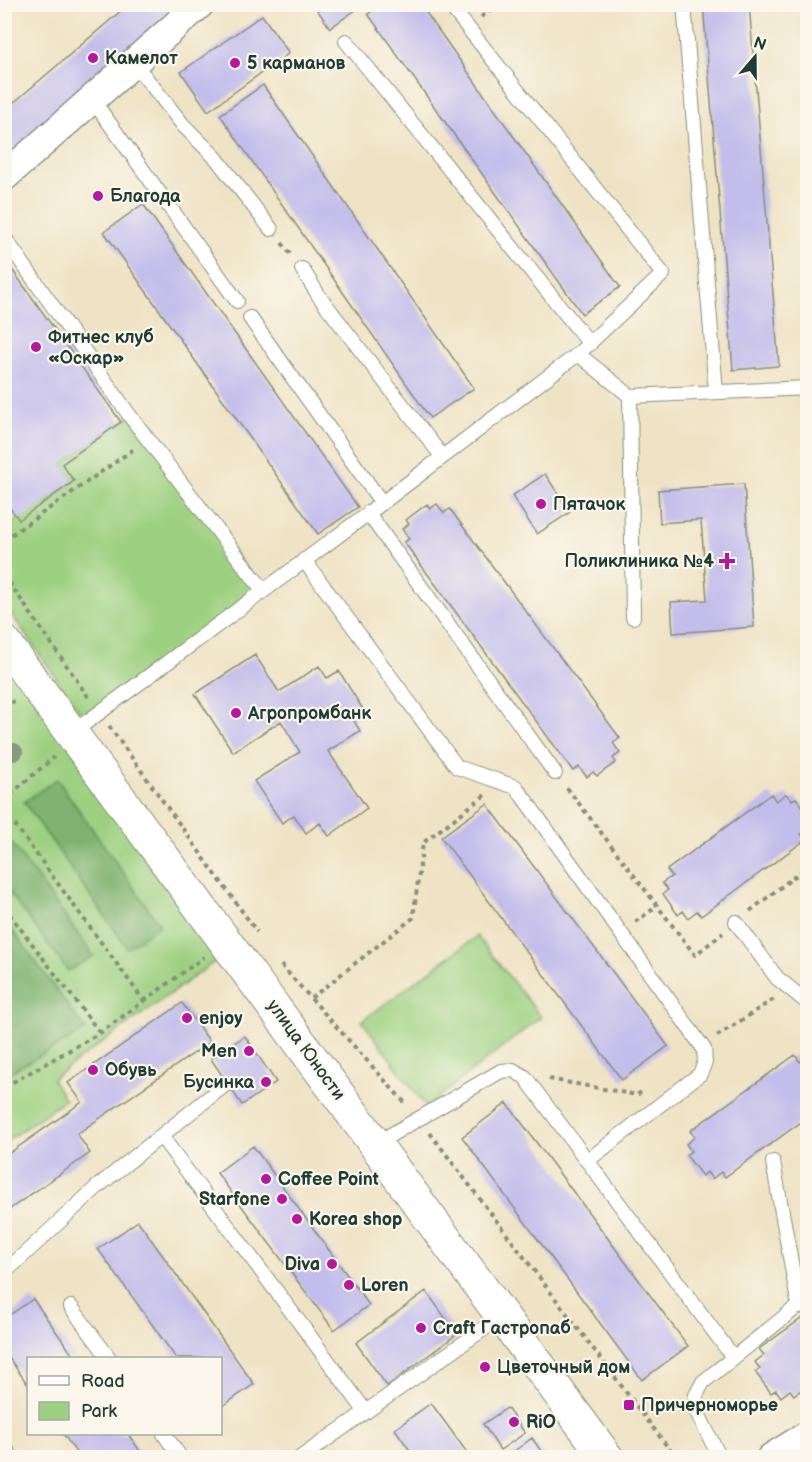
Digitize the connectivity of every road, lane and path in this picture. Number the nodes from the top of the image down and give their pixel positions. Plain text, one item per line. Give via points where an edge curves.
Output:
1 (201, 4) edge
2 (449, 4) edge
3 (684, 4) edge
4 (346, 41) dead end
5 (134, 63) junction
6 (92, 99) junction
7 (4, 177) edge
8 (270, 229) joint
9 (4, 237) edge
10 (302, 269) joint
11 (237, 301) dead end
12 (250, 318) dead end
13 (590, 344) junction
14 (578, 354) junction
15 (807, 388) edge
16 (716, 392) junction
17 (630, 396) junction
18 (147, 439) junction
19 (441, 455) junction
20 (382, 503) junction
21 (368, 513) junction
22 (4, 540) edge
23 (304, 560) junction
24 (4, 574) edge
25 (263, 590) junction
26 (633, 617) dead end
27 (4, 642) edge
28 (15, 700) dead end
29 (4, 708) edge
30 (99, 712) junction
31 (64, 744) junction
32 (555, 773) joint
33 (502, 782) junction
34 (4, 800) edge
35 (4, 810) edge
36 (807, 866) edge
37 (4, 907) edge
38 (656, 907) junction
39 (736, 922) junction
40 (621, 933) junction
41 (259, 934) dead end
42 (225, 941) junction
43 (279, 963) dead end
44 (788, 990) junction
45 (310, 998) junction
46 (144, 1001) junction
47 (807, 1003) edge
48 (100, 1033) junction
49 (702, 1046) junction
50 (525, 1077) junction
51 (226, 1084) dead end
52 (4, 1088) edge
53 (646, 1088) dead end
54 (419, 1119) junction
55 (161, 1136) junction
56 (375, 1144) junction
57 (587, 1161) junction
58 (773, 1162) dead end
59 (4, 1273) edge
60 (803, 1303) edge
61 (71, 1307) dead end
62 (502, 1316) junction
63 (108, 1357) edge
64 (733, 1357) junction
65 (366, 1412) junction
66 (165, 1435) edge
67 (807, 1435) edge
68 (4, 1447) edge
69 (302, 1457) edge
70 (12, 1458) edge
71 (181, 1458) edge
72 (607, 1458) edge
73 (676, 1458) edge
74 (720, 1458) edge
75 (771, 1458) edge

1 - 5 street
2 - 13 lane via 663,274
3 - 16 lane
4 - 13 lane
5 - 6 street
5 - 8 lane via 184,126 216,158
6 - 7 street
6 - 11 lane
8 - 10 path
9 - 18 lane
10 - 19 lane
12 - 20 lane
13 - 14 lane
14 - 17 lane
14 - 19 lane
15 - 16 lane
16 - 17 lane
17 - 26 lane
18 - 22 path
18 - 25 lane
19 - 20 lane
20 - 21 lane
21 - 23 lane
21 - 32 lane
23 - 25 lane
23 - 33 lane via 457,767
24 - 30 path
25 - 30 lane
27 - 31 street, улица Юности
28 - 29 path
30 - 31 lane
30 - 41 path
31 - 34 path
31 - 42 street, улица Юности
32 - 38 path
33 - 40 lane via 516,787
33 - 45 path via 423,843 412,918
35 - 46 path
36 - 39 path
37 - 48 path
38 - 39 path via 694,955
38 - 40 path
39 - 44 lane
40 - 49 lane
42 - 46 path
42 - 56 street, улица Юности
43 - 45 path
44 - 47 lane
44 - 49 path
45 - 54 path
46 - 48 path
48 - 52 path
49 - 57 lane via 705,1062 700,1074
50 - 53 path via 637,1095
50 - 54 lane via 513,1070 501,1071
50 - 57 lane
51 - 55 lane
54 - 56 lane
54 - 73 path
55 - 59 lane
55 - 65 lane
56 - 62 street, улица Юности
57 - 64 lane
58 - 60 lane
60 - 64 lane
61 - 63 lane
62 - 65 lane
62 - 72 street, улица Юности
64 - 74 lane via 703,1382 696,1395 695,1408
65 - 69 lane
66 - 71 lane
67 - 75 street
68 - 70 lane

